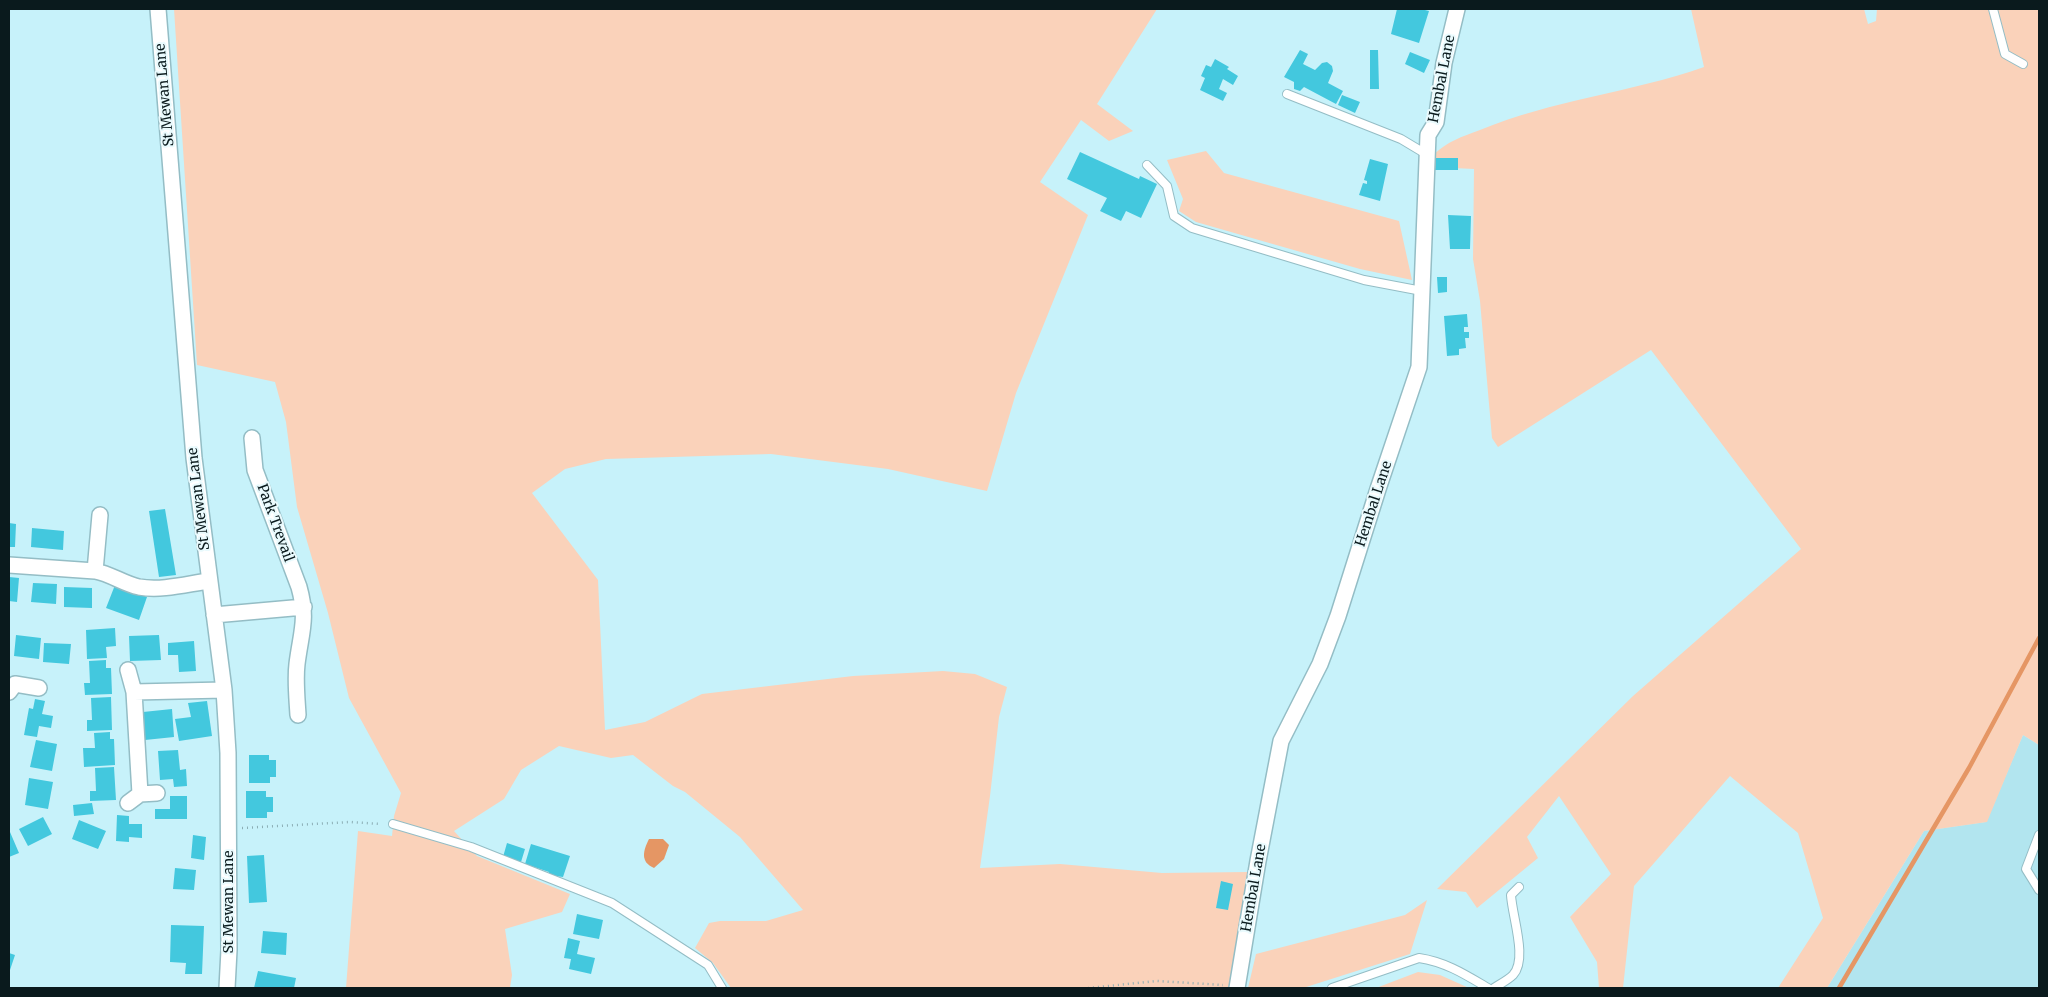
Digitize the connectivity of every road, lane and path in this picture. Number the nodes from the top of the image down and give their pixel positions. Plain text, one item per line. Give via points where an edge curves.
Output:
1 (158, 9) edge
2 (1457, 9) edge
3 (1993, 9) edge
4 (2023, 64) dead end
5 (1287, 94) dead end
6 (1426, 154) junction
7 (1147, 165) dead end
8 (1422, 291) junction
9 (252, 438) dead end
10 (100, 515) dead end
11 (9, 565) edge
12 (96, 571) junction
13 (210, 581) junction
14 (304, 607) junction
15 (214, 615) junction
16 (128, 670) dead end
17 (39, 688) dead end
18 (224, 690) junction
19 (9, 692) edge
20 (134, 692) junction
21 (298, 715) dead end
22 (157, 793) dead end
23 (393, 824) joint
24 (230, 829) junction
25 (2039, 836) edge
26 (1519, 887) dead end
27 (2039, 890) edge
28 (1235, 987) edge
29 (227, 988) edge
30 (722, 988) edge
31 (1088, 988) edge
32 (1332, 988) edge
33 (1488, 988) edge
34 (1494, 988) edge

1 - 13 street, St Mewan Lane via 194,458
2 - 6 street, Hembal Lane via 1444,63 1436,122 1428,135
3 - 4 lane via 2004,54
5 - 6 lane via 1401,139
6 - 8 street, Hembal Lane
7 - 8 lane via 1166,186 1174,216 1192,228 1364,280
8 - 28 street, Hembal Lane via 1419,367 1338,616 1320,664 1282,741
9 - 14 street, Park Trevail via 255,470
10 - 12 street
11 - 12 street
12 - 13 street via 140,587 158,588
13 - 15 street, St Mewan Lane
14 - 15 street
14 - 21 street, Park Trevail via 297,666
15 - 18 street, St Mewan Lane
16 - 20 street
17 - 19 street via 15,684
18 - 20 street
18 - 24 street, St Mewan Lane
20 - 22 street via 134,799
23 - 24 path via 350,822
23 - 30 lane via 471,846 612,903 708,965
24 - 29 street, St Mewan Lane
25 - 27 lane via 2026,869
26 - 34 lane via 1512,895 1512,909 1520,965 1513,975
28 - 31 path via 1157,981
32 - 33 lane via 1419,958 1452,967

